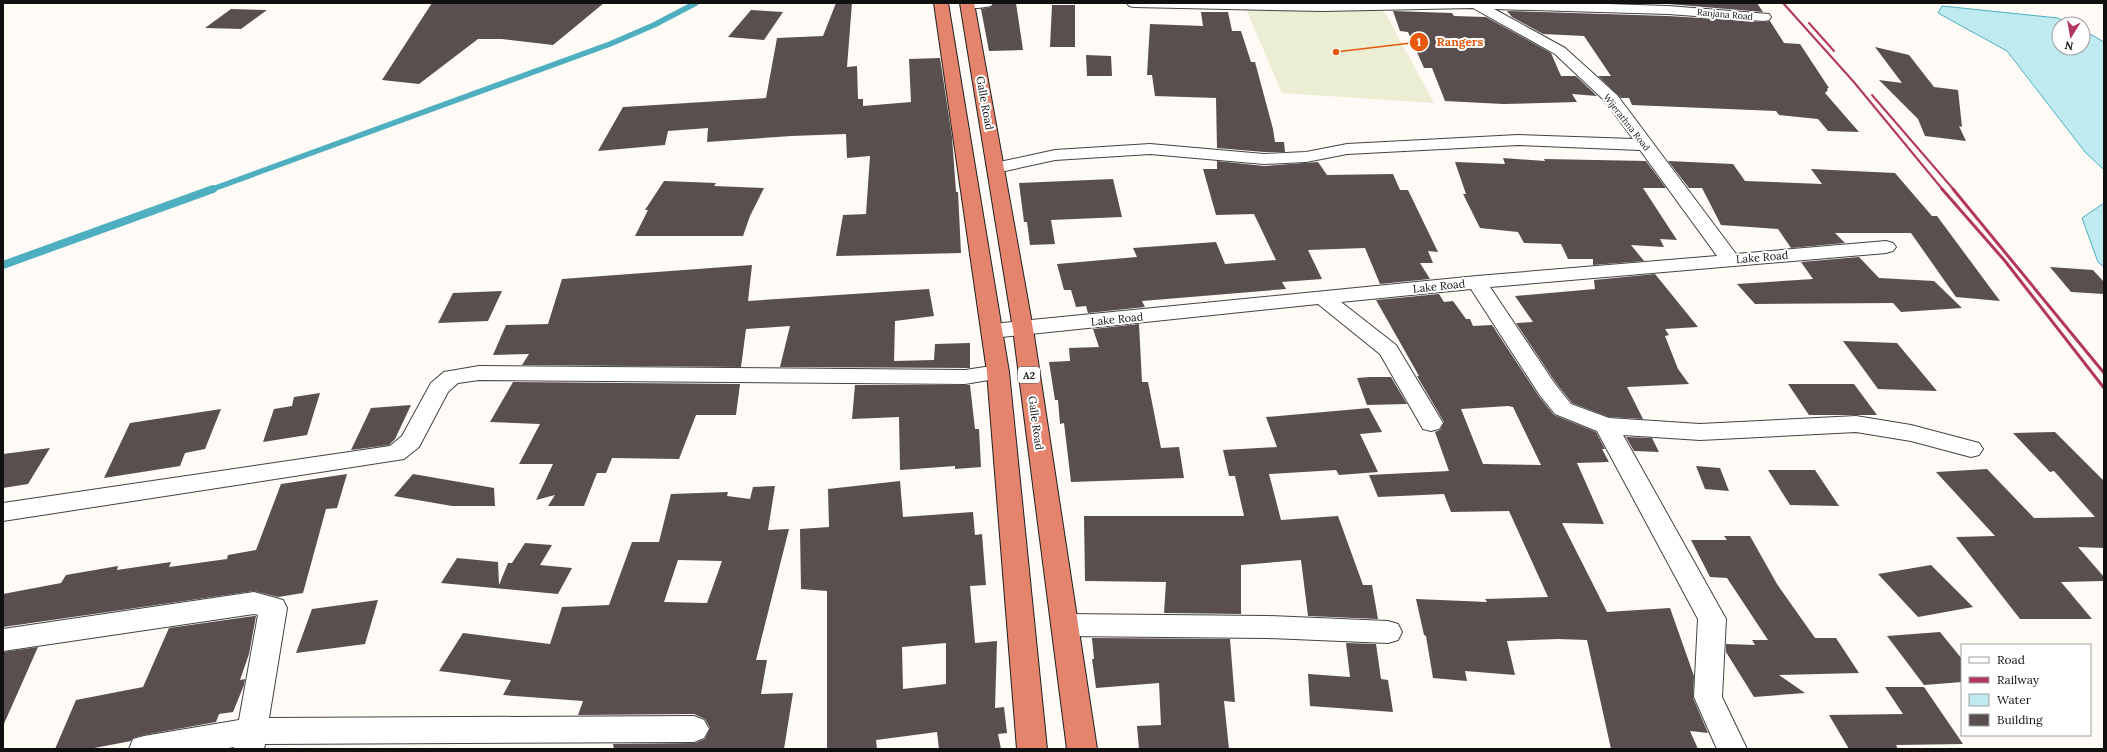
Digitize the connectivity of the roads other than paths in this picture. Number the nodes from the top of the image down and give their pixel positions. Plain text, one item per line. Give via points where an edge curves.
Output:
1 (941, 3) edge
2 (973, 3) edge
3 (1134, 3) edge
4 (1474, 3) edge
5 (1764, 17) dead end
6 (1646, 145) junction
7 (996, 168) junction
8 (1886, 247) dead end
9 (1730, 260) junction
10 (1477, 282) junction
11 (1324, 299) junction
12 (1023, 328) junction
13 (992, 331) junction
14 (998, 372) junction
15 (1431, 423) dead end
16 (1606, 426) junction
17 (1971, 449) dead end
18 (3, 512) edge
19 (1065, 625) junction
20 (1388, 632) dead end
21 (3, 640) edge
22 (694, 729) dead end
23 (251, 740) edge
24 (144, 749) edge
25 (1032, 749) edge
26 (1082, 749) edge
27 (1732, 749) edge

1 - 13 highway
2 - 7 highway, Galle Road / A2
3 - 4 street, Ranjana Road via 1322,8
4 - 5 street, Ranjana Road via 1668,10
4 - 6 street, Wijerathna Road via 1560,51 1611,98
6 - 7 street via 1518,140 1347,150 1306,157 1264,159 1150,149 1055,155
6 - 9 street, Wijerathna Road
7 - 12 highway, Galle Road / A2
8 - 9 street, Lake Road
9 - 10 street, Lake Road
10 - 11 street, Lake Road
10 - 16 street via 1547,389 1563,409
11 - 12 street, Lake Road
11 - 15 street via 1388,350
12 - 13 street, Lake Road
12 - 19 highway, Galle Road / A2
13 - 14 highway
14 - 18 street via 965,377 479,373 452,378 439,388 411,441 396,453
14 - 25 highway
16 - 17 street via 1700,432 1856,424 1911,433
16 - 27 street via 1712,619 1708,697
19 - 20 street via 1267,627
19 - 26 highway, Galle Road / A2
21 - 23 street via 265,604 273,608
22 - 23 street
23 - 24 street

